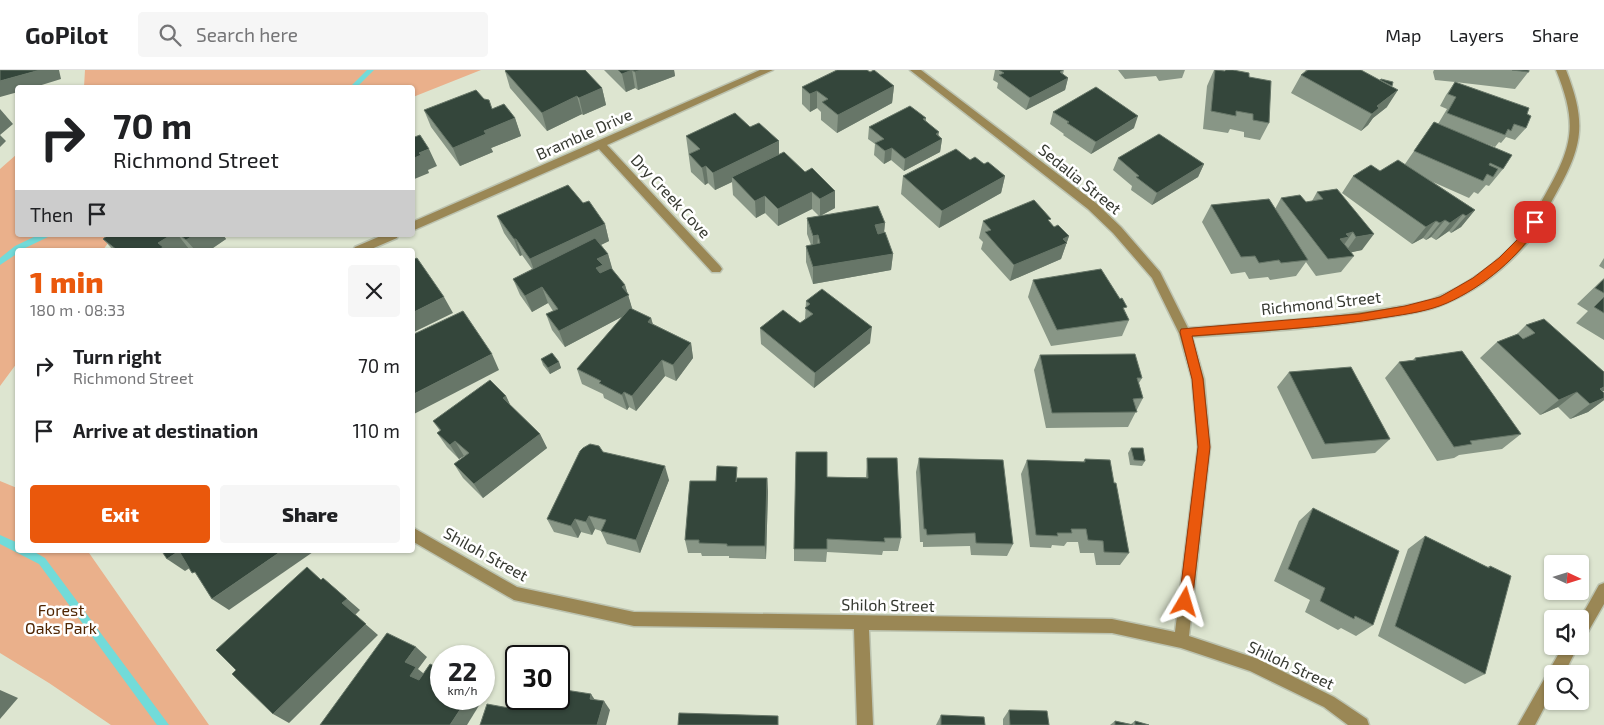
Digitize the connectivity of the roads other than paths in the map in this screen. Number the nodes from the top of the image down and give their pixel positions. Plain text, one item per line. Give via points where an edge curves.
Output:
1 (768, 70) edge
2 (916, 70) edge
3 (1561, 70) edge
4 (601, 145) junction
5 (415, 226) edge
6 (388, 237) edge
7 (364, 248) edge
8 (716, 270) dead end
9 (1185, 332) junction
10 (415, 535) edge
11 (1604, 590) edge
12 (1589, 616) edge
13 (861, 622) junction
14 (1180, 641) junction
15 (1544, 693) edge
16 (865, 725) edge
17 (1360, 725) edge
18 (1526, 725) edge

1 - 4 street, Bramble Drive
2 - 9 street, Sedalia Street via 1092,206 1117,230 1156,275
3 - 9 street, Richmond Street via 1572,95 1575,117 1575,140 1567,164 1526,236 1476,281 1443,300 1378,315
4 - 5 street, Bramble Drive
4 - 8 street, Dry Creek Cove
6 - 7 street
9 - 14 street, Sedalia Street via 1198,379 1204,447
10 - 13 street, Shiloh Street via 514,593 634,618
11 - 12 street
13 - 14 street, Shiloh Street via 1112,626
13 - 16 street
14 - 17 street, Shiloh Street via 1253,664 1329,702
15 - 18 street

